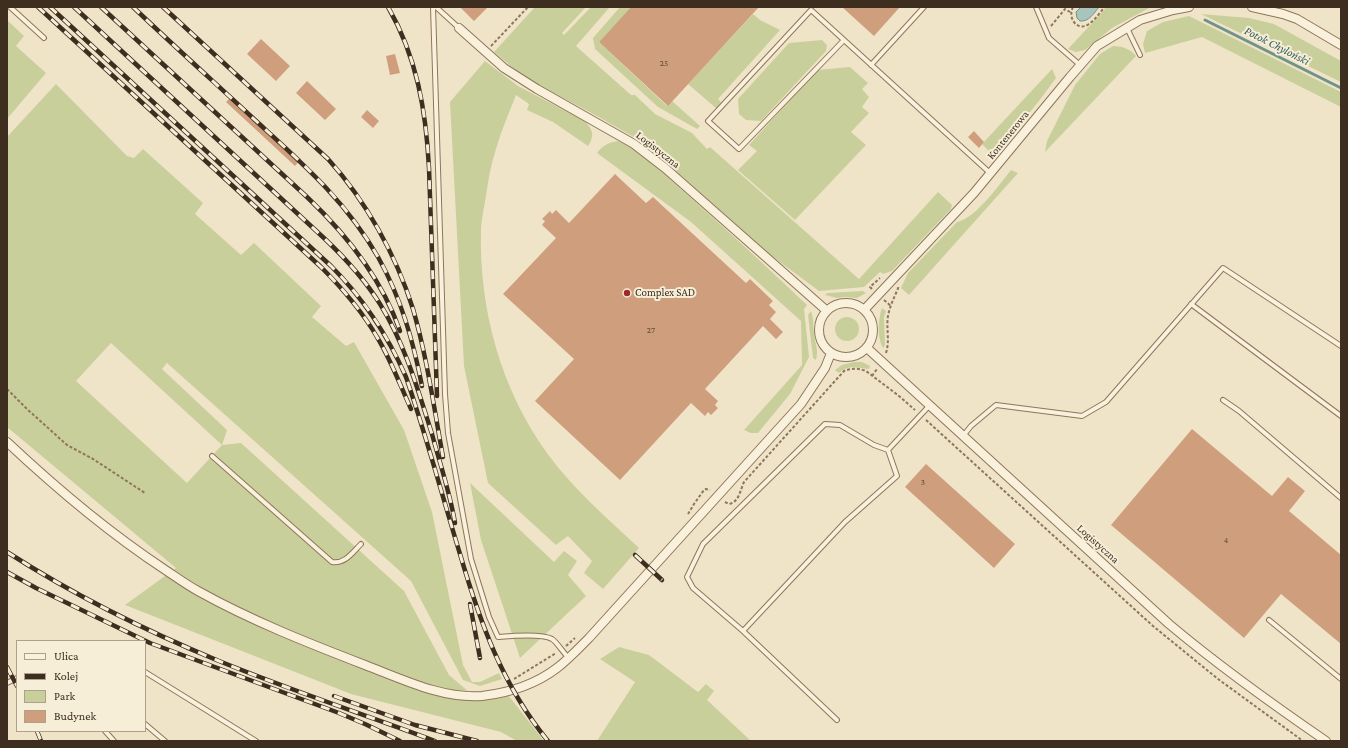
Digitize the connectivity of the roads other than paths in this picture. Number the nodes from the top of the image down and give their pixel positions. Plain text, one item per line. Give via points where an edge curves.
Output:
1 (10, 7) edge
2 (433, 7) edge
3 (436, 7) edge
4 (924, 7) edge
5 (1036, 7) edge
6 (1189, 7) edge
7 (1252, 7) edge
8 (459, 28) joint
9 (1127, 28) junction
10 (44, 38) dead end
11 (844, 40) junction
12 (1341, 45) edge
13 (1140, 55) dead end
14 (871, 65) junction
15 (1080, 65) junction
16 (990, 173) junction
17 (1191, 304) junction
18 (864, 310) junction
19 (827, 311) junction
20 (1341, 346) edge
21 (867, 348) junction
22 (831, 353) junction
23 (1223, 400) dead end
24 (930, 405) junction
25 (1341, 416) edge
26 (963, 436) junction
27 (7, 442) edge
28 (888, 450) junction
29 (212, 456) dead end
30 (1341, 498) edge
31 (361, 544) dead end
32 (1269, 620) dead end
33 (744, 631) junction
34 (569, 658) junction
35 (146, 673) edge
36 (16, 678) edge
37 (1341, 679) edge
38 (7, 683) edge
39 (837, 720) dead end
40 (146, 725) edge
41 (106, 732) edge
42 (114, 741) edge
43 (165, 741) edge
44 (256, 741) edge
45 (1326, 741) edge

1 - 10 lane
2 - 34 lane via 445,394 448,433 471,559 498,637 544,637 552,640
3 - 8 lane
4 - 14 lane
5 - 15 lane via 1049,38
6 - 9 street, Kontenerowa via 1140,20
7 - 12 street via 1297,19
8 - 19 street, Logistyczna via 504,68 537,90 634,144 665,168
9 - 13 lane
9 - 15 street, Kontenerowa via 1097,46
11 - 11 lane via 811,10 708,121 739,149
11 - 14 lane
14 - 16 lane
15 - 16 street, Kontenerowa
16 - 18 street, Kontenerowa
17 - 20 lane via 1223,268
17 - 25 lane
17 - 26 lane via 1106,402 1082,416 996,405
18 - 19 street via 855,304 840,303
18 - 21 street via 873,324 872,338
19 - 22 street via 820,322 819,336
21 - 22 street via 852,357
21 - 24 street, Logistyczna
22 - 34 street via 825,368 800,404
23 - 30 lane
24 - 26 street, Logistyczna
24 - 28 lane
26 - 45 street, Logistyczna via 1201,651
27 - 34 street via 92,517 134,549 197,590 252,619 305,642 416,684 465,696 482,696 521,687 540,679
28 - 33 lane via 897,476 845,522
28 - 33 lane via 874,445 840,424 825,424 703,544 687,577 694,588
29 - 31 lane via 332,562 345,561
32 - 37 lane
33 - 39 lane
35 - 44 lane
36 - 38 lane
40 - 43 lane
41 - 42 lane

